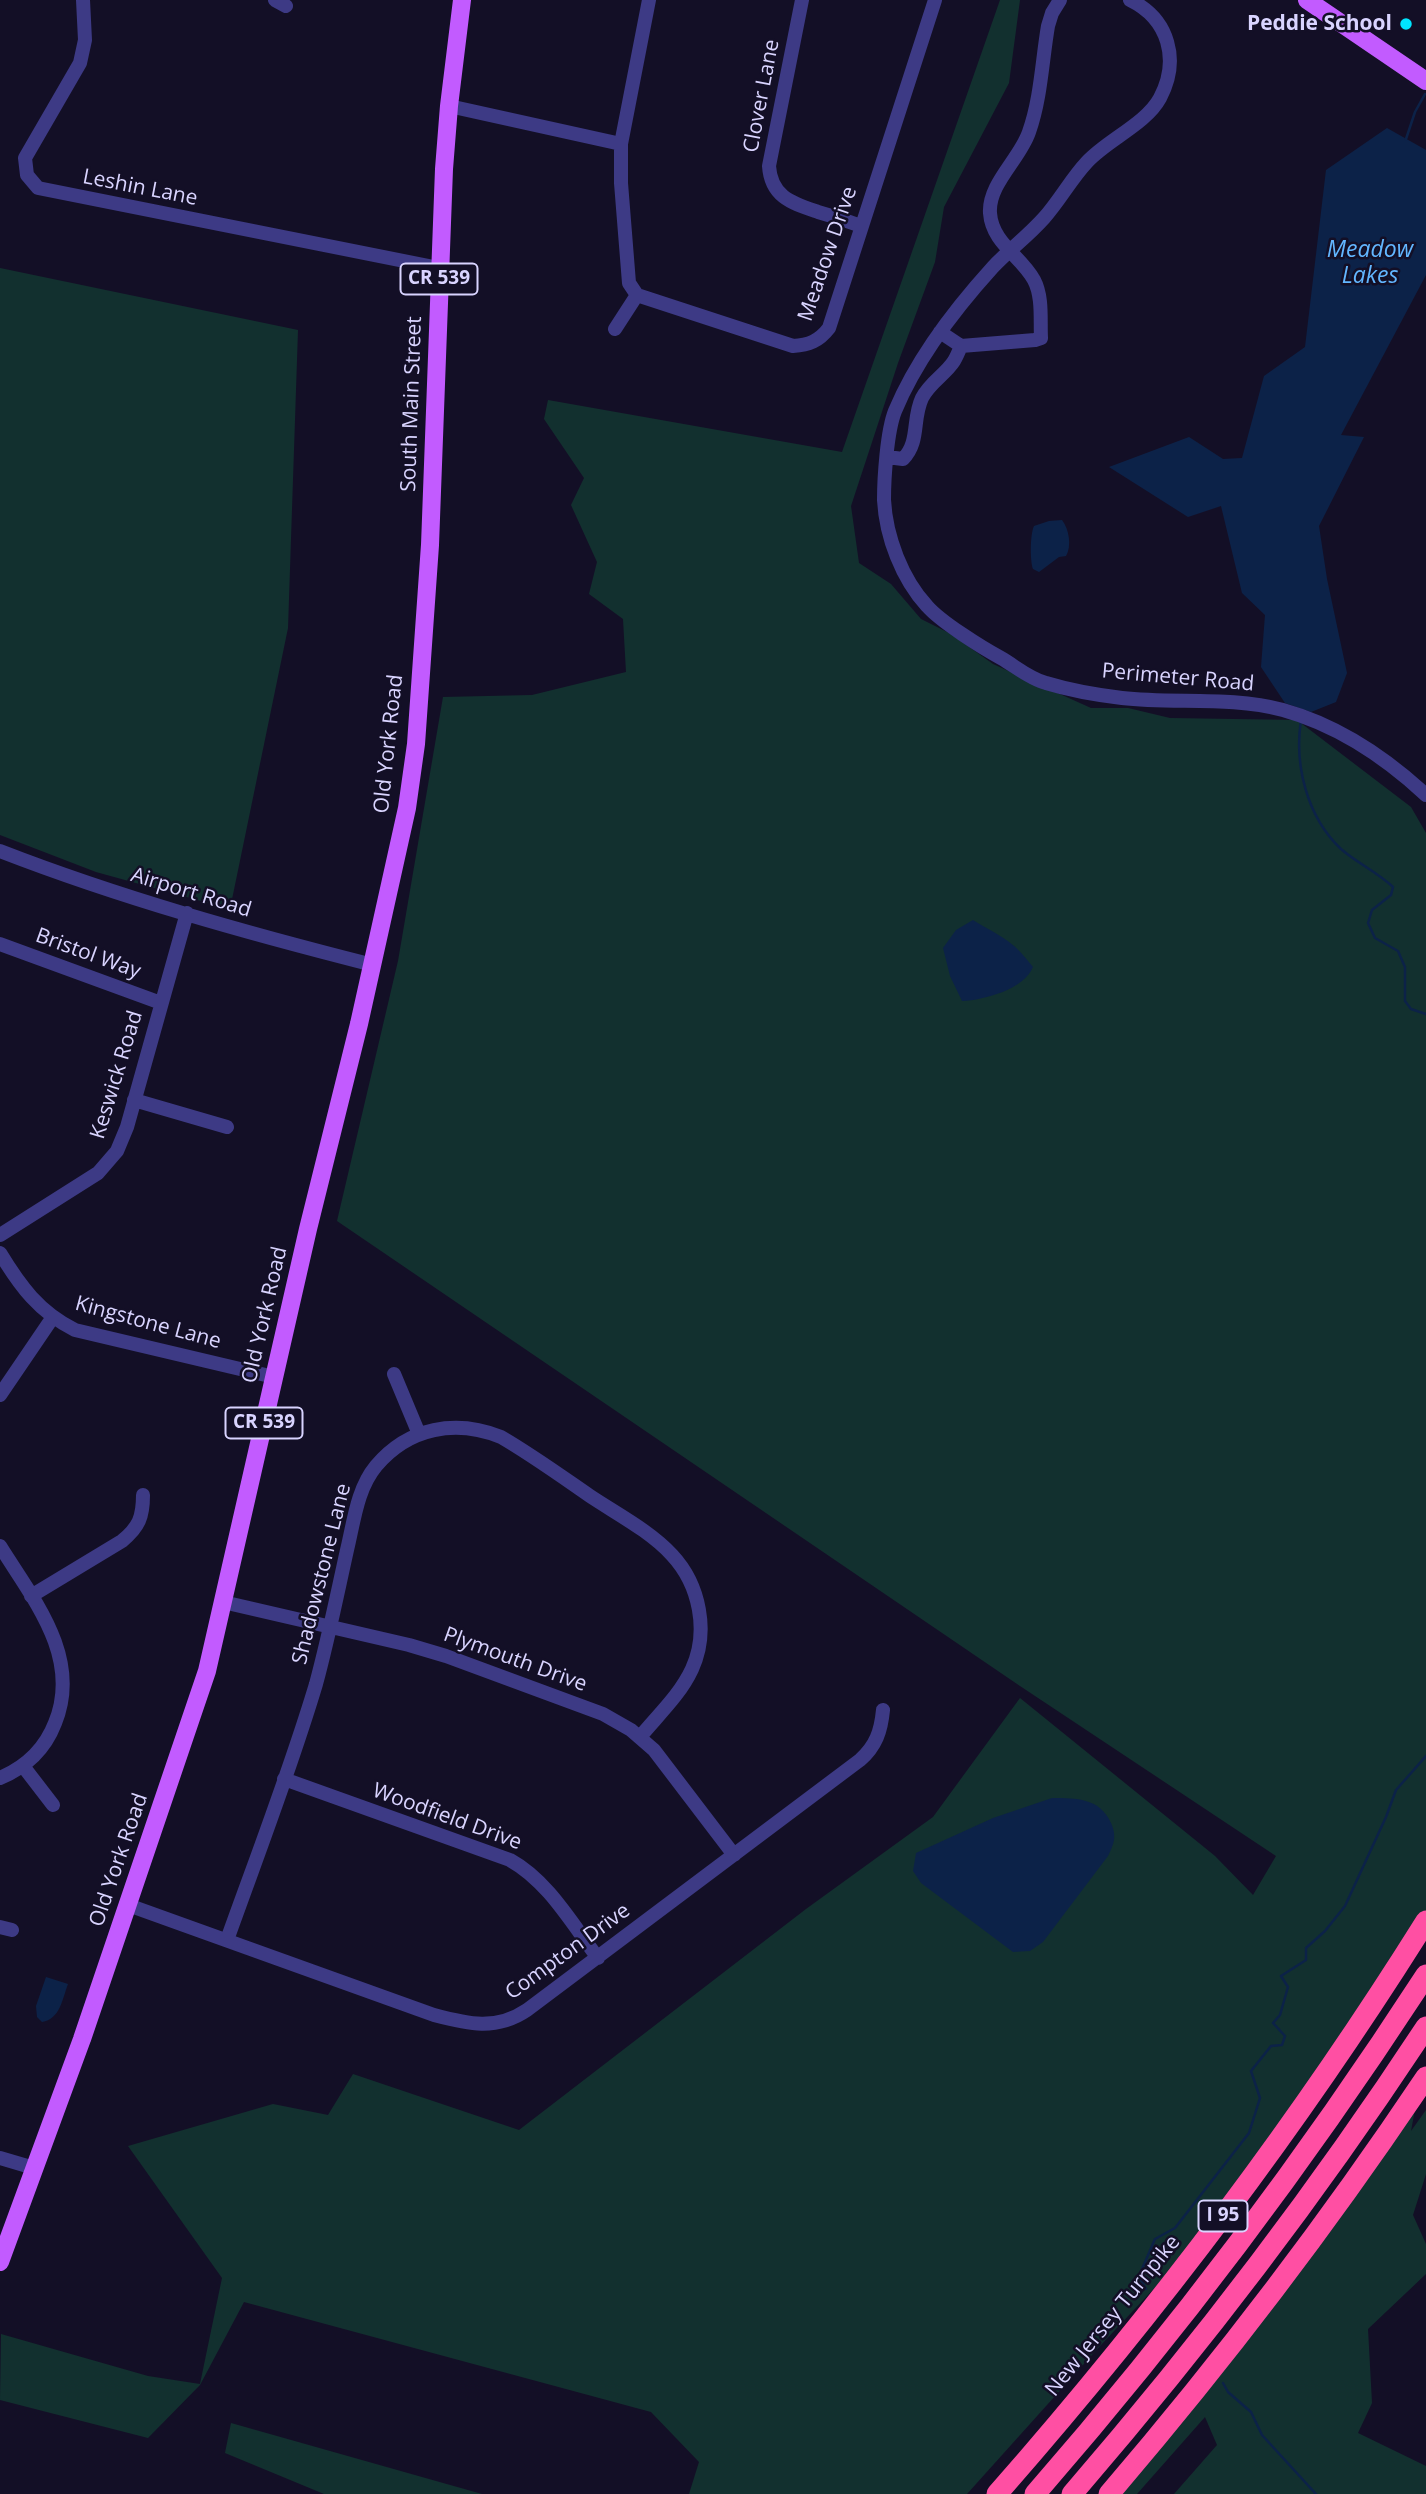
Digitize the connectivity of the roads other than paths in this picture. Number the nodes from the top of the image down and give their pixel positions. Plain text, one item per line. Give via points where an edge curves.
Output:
1 (83, 0) edge
2 (462, 0) edge
3 (649, 0) edge
4 (802, 0) edge
5 (935, 0) edge
6 (1060, 0) edge
7 (1130, 0) edge
8 (1307, 0) edge
9 (1426, 81) edge
10 (449, 106) junction
11 (621, 144) junction
12 (861, 226) junction
13 (1009, 251) junction
14 (439, 268) junction
15 (637, 295) junction
16 (615, 329) dead end
17 (940, 332) junction
18 (961, 346) junction
19 (887, 457) junction
20 (429, 559) joint
21 (1426, 794) edge
22 (0, 851) edge
23 (187, 913) junction
24 (0, 944) edge
25 (373, 965) junction
26 (161, 1003) junction
27 (135, 1100) junction
28 (227, 1126) dead end
29 (0, 1235) edge
30 (0, 1253) edge
31 (53, 1317) junction
32 (394, 1374) dead end
33 (274, 1377) junction
34 (0, 1395) edge
35 (419, 1434) junction
36 (144, 1495) dead end
37 (0, 1546) edge
38 (31, 1596) junction
39 (223, 1602) junction
40 (329, 1626) junction
41 (883, 1710) dead end
42 (640, 1737) junction
43 (23, 1766) junction
44 (0, 1778) edge
45 (284, 1779) junction
46 (53, 1805) dead end
47 (734, 1855) junction
48 (128, 1905) junction
49 (1426, 1922) edge
50 (226, 1940) junction
51 (598, 1958) junction
52 (1426, 1975) edge
53 (1426, 2027) edge
54 (1426, 2077) edge
55 (0, 2158) edge
56 (34, 2168) junction
57 (0, 2262) edge
58 (997, 2494) edge
59 (1035, 2494) edge
60 (1072, 2494) edge
61 (1109, 2494) edge

1 - 14 street, Leshin Lane via 82,58 26,158 27,175 38,188
2 - 10 main road, South Main Street / CR 539
3 - 11 street
4 - 12 street, Clover Lane via 769,176 790,203
5 - 12 street, Meadow Drive
6 - 13 street via 1048,26 1029,133 991,203 992,221
7 - 13 street, Perimeter Road via 1152,15 1166,35 1169,64 1161,97 1146,115 1090,159 1046,216
8 - 9 main road
10 - 11 street
10 - 14 main road, South Main Street / CR 539
11 - 15 street via 629,283
12 - 15 street, Meadow Drive via 829,328 804,346
13 - 17 street, Perimeter Road
13 - 18 street via 1034,278 1041,338
14 - 20 main road, South Main Street / CR 539
15 - 16 street
17 - 18 street
17 - 19 street, Perimeter Road via 893,413
18 - 19 street via 954,362 922,398 912,449 903,458
19 - 21 street, Perimeter Road via 884,503 905,575 928,608 983,649 1043,683 1121,698 1240,703 1296,715 1365,747
20 - 25 main road, Old York Road / CR 539 via 413,771
22 - 23 street, Airport Road
23 - 25 street, Airport Road
23 - 26 street, Keswick Road
24 - 26 street, Bristol Way
25 - 33 main road, Old York Road / CR 539
26 - 27 street, Keswick Road
27 - 28 street
27 - 29 street, Keswick Road via 123,1140 98,1173
30 - 31 street, Kingstone Lane via 22,1289
31 - 33 street, Kingstone Lane via 92,1335
31 - 34 street
32 - 35 street
33 - 39 main road, Old York Road / CR 539
35 - 40 street, Shadowstone Lane via 376,1466 360,1495
35 - 42 street, Shadowstone Lane via 465,1427 501,1437 673,1556 698,1604 698,1652 685,1682
36 - 38 street via 142,1516 133,1532
37 - 38 street
38 - 43 street via 59,1649 64,1692 52,1731
39 - 40 street, Plymouth Drive
39 - 48 main road, Old York Road / CR 539 via 207,1671
40 - 42 street, Plymouth Drive via 446,1656 603,1714
40 - 45 street, Shadowstone Lane
41 - 47 street, Compton Drive via 879,1735 870,1751
42 - 47 street, Plymouth Drive
43 - 44 street
43 - 46 street
45 - 50 street, Shadowstone Lane
45 - 51 street, Woodfield Drive via 510,1860 544,1887
47 - 51 street, Compton Drive
48 - 50 street, Compton Drive
48 - 56 main road, Old York Road / CR 539
49 - 58 highway, New Jersey Turnpike / I 95 via 1227,2211 1100,2373
50 - 51 street, Compton Drive via 434,2015 476,2025 492,2025 521,2014
52 - 59 highway, I 95 via 1234,2250
53 - 60 highway, I 95 via 1258,2265
54 - 61 highway via 1271,2293
55 - 56 street
56 - 57 main road, Old York Road / CR 539

